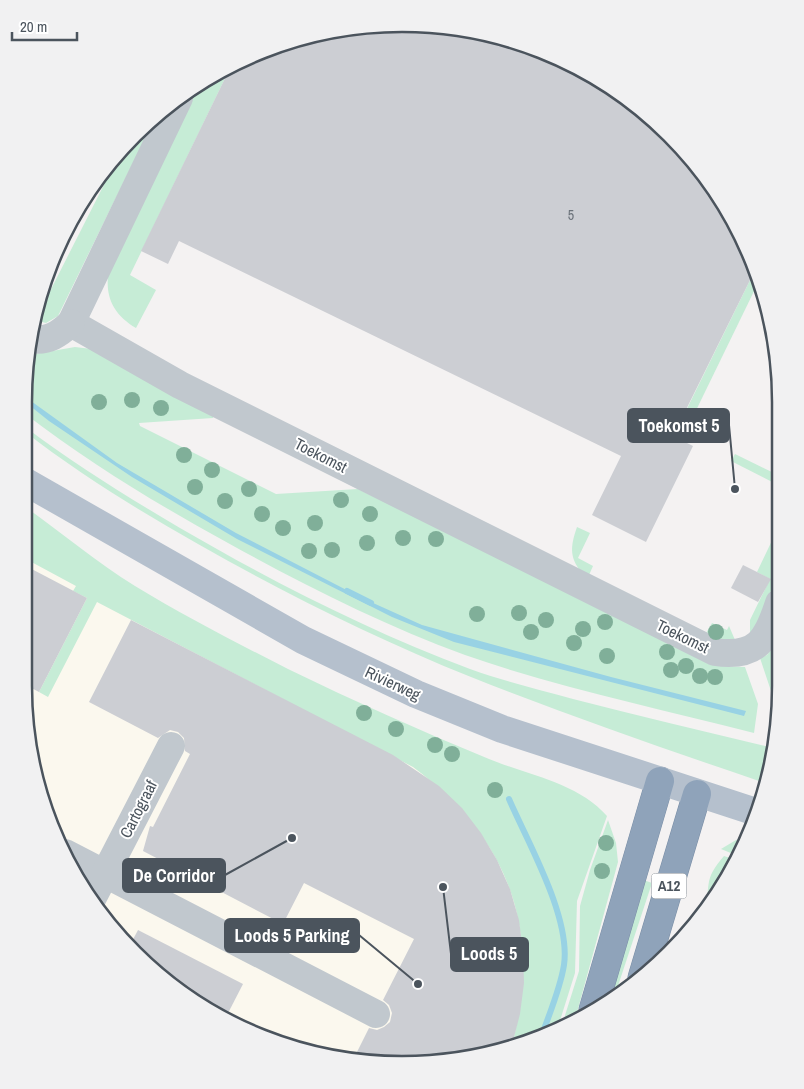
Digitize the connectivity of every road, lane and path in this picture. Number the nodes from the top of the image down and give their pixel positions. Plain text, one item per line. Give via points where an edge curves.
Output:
1 (172, 113) edge
2 (71, 323) junction
3 (38, 340) edge
4 (32, 479) edge
5 (32, 485) edge
6 (54, 497) junction
7 (772, 628) edge
8 (171, 746) dead end
9 (660, 781) junction
10 (698, 794) junction
11 (750, 810) edge
12 (75, 858) edge
13 (125, 883) junction
14 (98, 896) edge
15 (646, 965) edge
16 (594, 1002) edge
17 (376, 1014) dead end

1 - 2 street
2 - 3 street via 50,338
2 - 7 street, Toekomst via 180,385 715,652 738,653 759,643
4 - 6 main road, Rivierweg
5 - 6 main road, Rivierweg
6 - 9 main road, Rivierweg via 302,640 416,694 502,730
8 - 13 street, Cartograaf
9 - 10 main road, Rivierweg
9 - 16 highway, A12
10 - 11 main road, Rivierweg
10 - 15 highway, A12
12 - 13 street
13 - 14 street, Cartograaf
13 - 17 street

